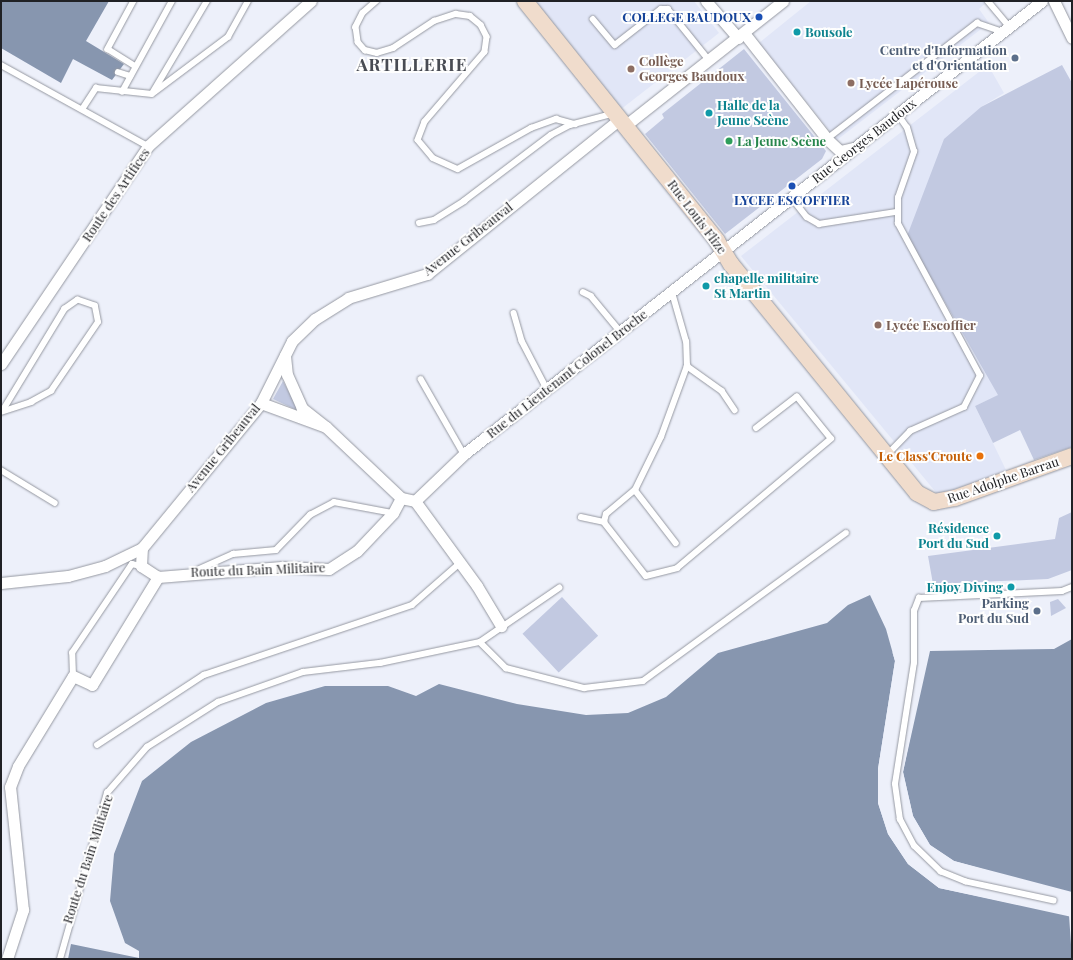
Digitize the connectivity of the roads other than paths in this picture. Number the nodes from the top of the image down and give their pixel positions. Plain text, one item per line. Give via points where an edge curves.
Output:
1 (134, 1) edge
2 (172, 1) edge
3 (207, 1) edge
4 (248, 1) edge
5 (311, 1) edge
6 (377, 1) edge
7 (525, 1) edge
8 (706, 1) edge
9 (988, 1) edge
10 (1042, 1) edge
11 (1054, 1) edge
12 (780, 2) edge
13 (593, 19) dead end
14 (1008, 30) junction
15 (741, 36) junction
16 (1072, 38) edge
17 (709, 60) junction
18 (1, 65) edge
19 (135, 66) junction
20 (118, 72) dead end
21 (130, 76) junction
22 (122, 92) junction
23 (152, 94) junction
24 (83, 108) junction
25 (898, 116) junction
26 (621, 119) junction
27 (575, 124) junction
28 (827, 139) junction
29 (148, 146) junction
30 (858, 146) junction
31 (792, 198) junction
32 (896, 212) junction
33 (419, 223) dead end
34 (721, 247) junction
35 (583, 292) dead end
36 (672, 293) junction
37 (514, 313) dead end
38 (620, 331) junction
39 (285, 355) junction
40 (1, 364) edge
41 (687, 366) junction
42 (421, 379) dead end
43 (547, 390) junction
44 (261, 403) junction
45 (735, 410) dead end
46 (2, 411) edge
47 (326, 427) junction
48 (757, 428) dead end
49 (464, 454) junction
50 (887, 455) junction
51 (1072, 456) edge
52 (1, 470) edge
53 (635, 490) junction
54 (401, 498) junction
55 (415, 501) junction
56 (934, 502) joint
57 (55, 503) dead end
58 (393, 513) junction
59 (581, 517) dead end
60 (604, 522) junction
61 (846, 532) dead end
62 (676, 543) dead end
63 (142, 548) junction
64 (460, 563) junction
65 (141, 566) junction
66 (192, 573) junction
67 (158, 576) junction
68 (1, 583) edge
69 (1072, 587) edge
70 (559, 588) dead end
71 (501, 626) junction
72 (480, 642) junction
73 (74, 676) junction
74 (97, 745) dead end
75 (1054, 901) dead end
76 (7, 959) edge
77 (60, 959) edge

1 - 19 lane via 108,49
2 - 19 lane
3 - 23 lane
4 - 23 lane via 228,37
5 - 29 street, Route des Artifices
6 - 27 lane via 363,13 356,27 358,42 365,50 377,53 393,48 434,21 456,14 470,16 481,26 487,37 485,52 425,122 418,140 433,158 458,169 531,128 556,119
7 - 26 street, Rue Louis Flize
8 - 15 street
9 - 14 lane
10 - 14 street, Rue Georges Baudoux
11 - 16 street
12 - 15 street, Avenue Gribeauval
13 - 17 lane via 615,45 661,9 668,9
14 - 25 street, Rue Georges Baudoux
14 - 28 lane via 977,23
15 - 17 street, Avenue Gribeauval
15 - 28 street
17 - 26 street, Avenue Gribeauval
18 - 24 lane
19 - 21 lane
20 - 21 lane
21 - 22 lane
22 - 23 lane
22 - 24 lane via 96,88
24 - 29 lane
25 - 30 street, Rue Georges Baudoux
25 - 32 lane via 907,128 914,152
26 - 27 lane
26 - 34 street, Rue Louis Flize
26 - 39 street, Avenue Gribeauval via 427,274 348,298 315,319 292,341
27 - 33 lane via 551,136 464,201 434,220
28 - 30 street via 840,151
28 - 34 street, Rue Georges Baudoux via 832,160
29 - 40 street, Route des Artifices
30 - 31 street, Rue Georges Baudoux
31 - 32 lane via 807,217 819,224
31 - 34 street, Rue Georges Baudoux
32 - 50 lane via 902,234 980,376 964,407 910,432
34 - 36 street, Rue du Lieutenant Colonel Broche
34 - 50 street, Rue Louis Flize via 730,264
35 - 38 lane via 591,296
36 - 38 street, Rue du Lieutenant Colonel Broche
36 - 41 lane via 686,342
37 - 43 lane via 522,341
38 - 43 street, Rue du Lieutenant Colonel Broche
39 - 44 street, Avenue Gribeauval
39 - 47 street via 288,379 302,408
41 - 45 lane via 722,391
41 - 53 lane via 661,437
42 - 49 lane
43 - 49 street, Rue du Lieutenant Colonel Broche
44 - 47 street
44 - 63 street, Avenue Gribeauval
46 - 46 lane via 51,391 98,322 95,306 78,300 64,309
47 - 54 street
48 - 60 lane via 797,397 831,440 677,568 646,576
49 - 55 street, Rue du Lieutenant Colonel Broche
50 - 56 street, Rue Louis Flize via 917,493
51 - 56 street, Rue Adolphe Barrau via 955,498
52 - 57 lane
53 - 60 lane via 606,514
53 - 62 lane
54 - 55 street
54 - 58 street, Route du Bain Militaire
55 - 64 street
58 - 66 street, Route du Bain Militaire via 358,551 329,569 282,567 214,574
58 - 66 lane via 334,502 310,514 276,550 233,554
59 - 60 lane
61 - 72 lane via 643,681 584,688 506,668
63 - 65 street
63 - 68 street via 105,566 68,576
64 - 71 street
64 - 74 lane via 412,606 204,675
65 - 67 street
65 - 73 lane via 132,564 72,653
66 - 67 street, Route du Bain Militaire
67 - 73 street via 92,685
69 - 75 lane via 1062,591 919,598 914,611 914,663 895,784 900,820 914,846 941,872 966,882
70 - 71 lane, Route du Bain Militaire
71 - 72 lane, Route du Bain Militaire
72 - 77 lane, Route du Bain Militaire via 380,663 303,672 218,702 147,747 107,793
73 - 76 street via 18,766 10,787 23,910

